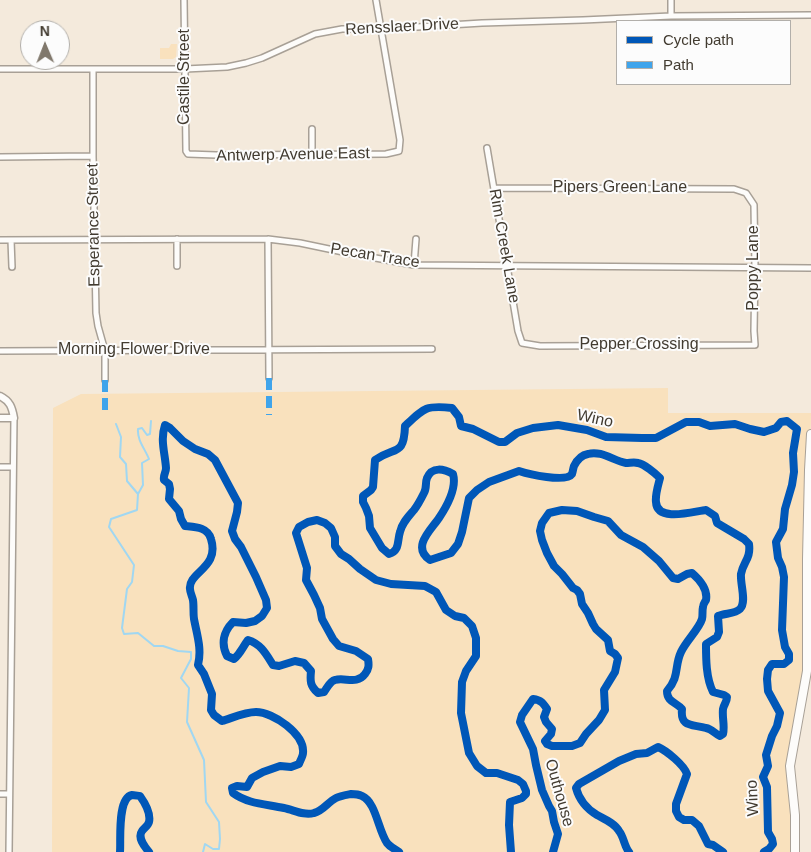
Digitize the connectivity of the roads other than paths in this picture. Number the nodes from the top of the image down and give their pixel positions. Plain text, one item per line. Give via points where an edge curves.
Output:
1 (184, 0) edge
2 (376, 0) edge
3 (672, 0) edge
4 (811, 14) edge
5 (671, 16) junction
6 (381, 28) junction
7 (185, 68) junction
8 (0, 69) edge
9 (93, 69) junction
10 (312, 129) dead end
11 (487, 148) dead end
12 (187, 154) joint
13 (312, 154) junction
14 (93, 156) junction
15 (0, 157) edge
16 (494, 188) junction
17 (746, 193) joint
18 (178, 239) junction
19 (268, 239) junction
20 (416, 239) dead end
21 (0, 240) edge
22 (12, 240) junction
23 (95, 240) junction
24 (414, 264) junction
25 (178, 266) dead end
26 (507, 266) junction
27 (12, 267) dead end
28 (755, 268) junction
29 (811, 268) edge
30 (522, 344) joint
31 (755, 345) joint
32 (432, 349) dead end
33 (105, 350) junction
34 (269, 350) junction
35 (0, 351) edge
36 (269, 378) dead end
37 (105, 380) dead end
38 (0, 396) edge
39 (0, 418) edge
40 (14, 418) junction
41 (811, 434) edge
42 (0, 467) edge
43 (13, 467) junction
44 (0, 794) edge
45 (9, 794) junction
46 (8, 852) edge
47 (795, 852) edge

1 - 7 street, Castile Street
2 - 6 street
3 - 5 street
4 - 5 street, Rensslaer Drive
5 - 6 street, Rensslaer Drive
6 - 7 street, Rensslaer Drive via 326,31 246,63 217,68
6 - 13 street, Antwerp Avenue East via 400,140 399,151 386,154
7 - 9 street, Rensslaer Drive
7 - 12 street, Castile Street
8 - 9 street, Rensslaer Drive
9 - 14 street, Esperance Street
10 - 13 street
11 - 16 street, Rim Creek Lane
12 - 13 street, Antwerp Avenue East
14 - 15 street
14 - 23 street, Esperance Street
16 - 17 street, Pipers Green Lane via 734,189
16 - 26 street, Rim Creek Lane
17 - 28 street, Poppy Lane via 754,205
18 - 19 street, Pecan Trace
18 - 23 street, Pecan Trace
18 - 25 street
19 - 24 street, Pecan Trace
19 - 34 street
20 - 24 street
21 - 22 street, Pecan Trace
22 - 23 street, Pecan Trace
22 - 27 street
23 - 33 street, Esperance Street via 96,316
24 - 26 street, Pecan Trace
26 - 28 street, Pecan Trace
26 - 30 street, Rim Creek Lane
28 - 29 street, Pecan Trace
28 - 31 street, Poppy Lane
30 - 31 street, Pepper Crossing
32 - 34 street, Morning Flower Drive
33 - 34 street, Morning Flower Drive
33 - 35 street, Morning Flower Drive
33 - 37 street, Esperance Street
34 - 36 street
38 - 40 street via 12,406
39 - 40 street
40 - 43 street
41 - 47 main road via 807,671 790,766
42 - 43 street
43 - 45 street
44 - 45 street
45 - 46 street

